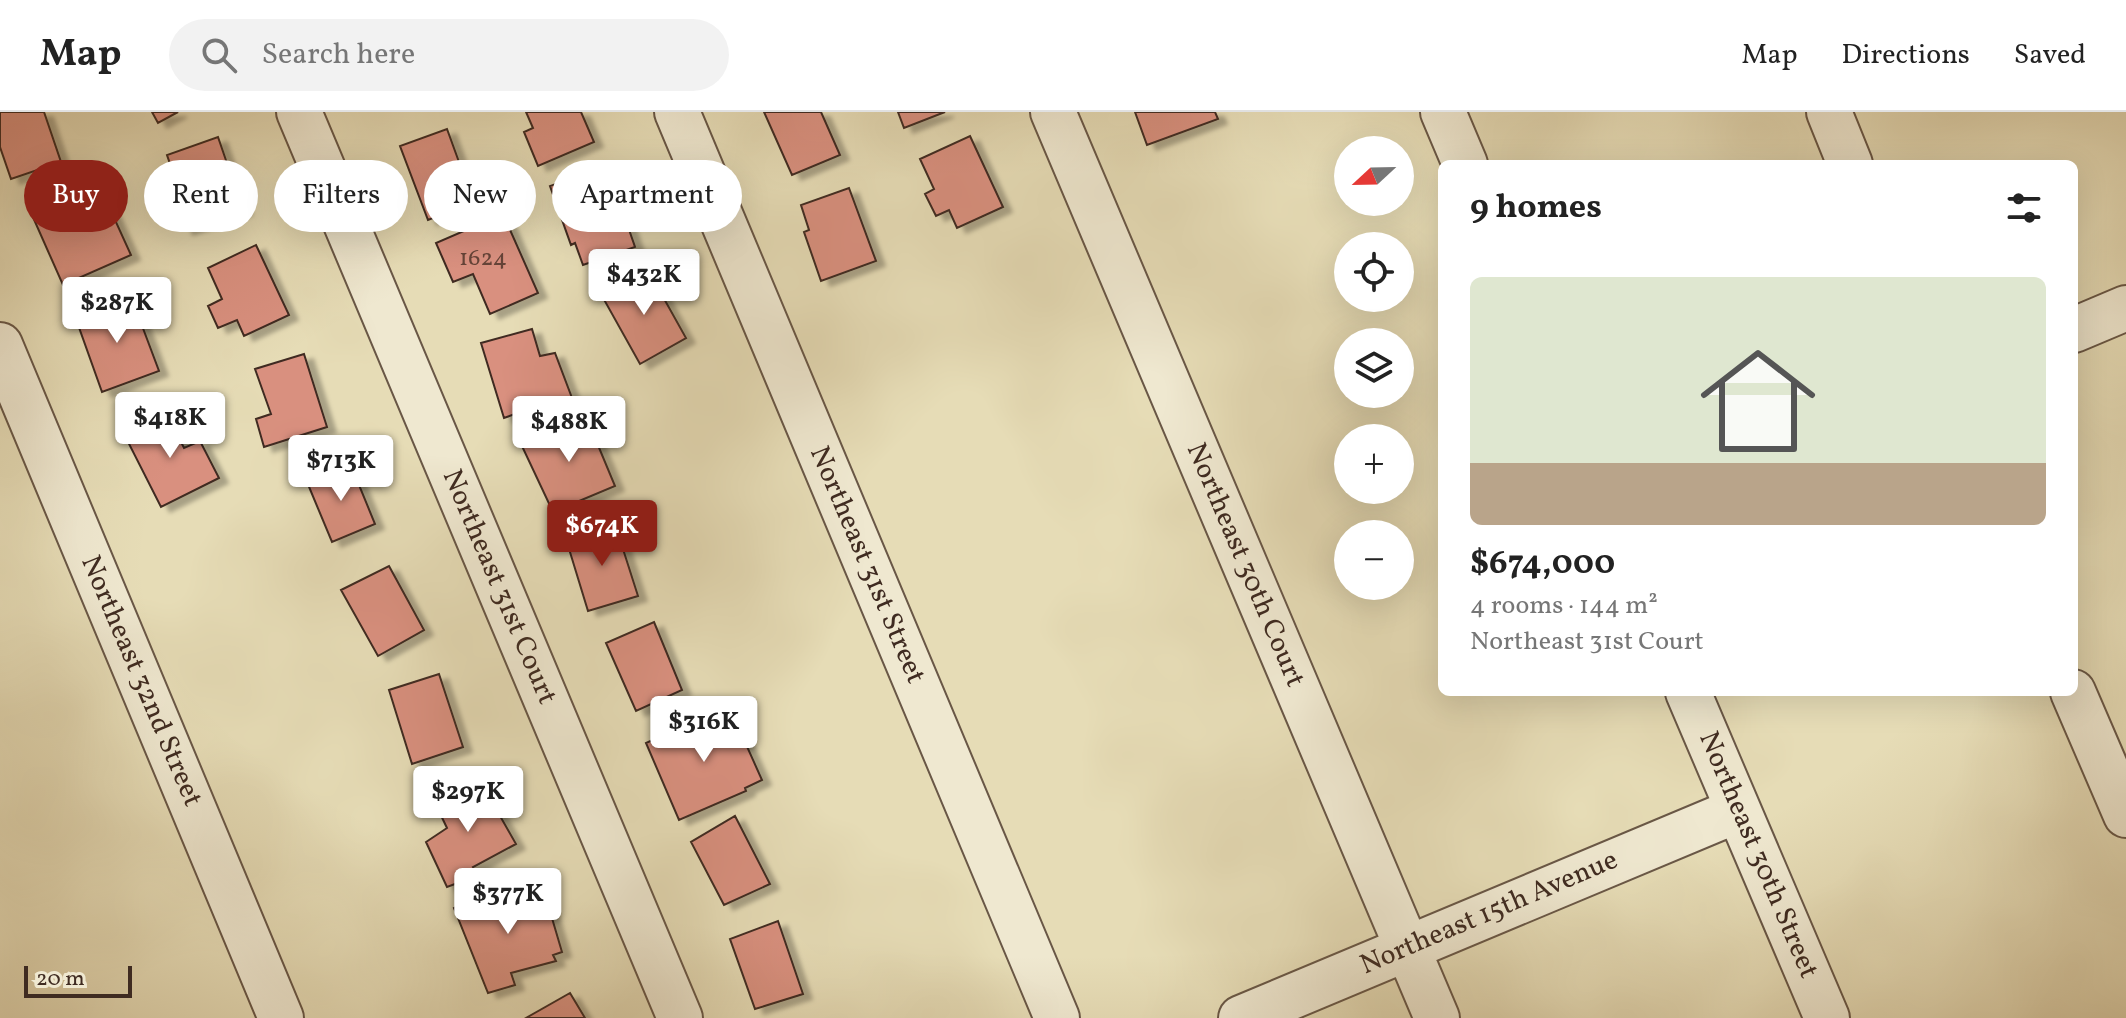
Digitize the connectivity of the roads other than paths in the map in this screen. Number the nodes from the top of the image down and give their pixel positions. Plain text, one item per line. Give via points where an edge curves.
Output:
1 (299, 112) edge
2 (677, 112) edge
3 (1053, 112) edge
4 (1443, 112) edge
5 (1829, 112) edge
6 (1463, 160) edge
7 (1848, 160) edge
8 (2126, 308) edge
9 (2078, 328) edge
10 (0, 345) edge
11 (1690, 696) edge
12 (2075, 696) edge
13 (1738, 810) junction
14 (2126, 815) edge
15 (1407, 947) junction
16 (281, 1018) edge
17 (680, 1018) edge
18 (1057, 1018) edge
19 (1241, 1018) edge
20 (1437, 1018) edge
21 (1827, 1018) edge

1 - 17 street, Northeast 31st Court
2 - 18 street, Northeast 31st Street
3 - 15 street, Northeast 30th Court
4 - 6 street
5 - 7 street
8 - 9 street
10 - 16 street, Northeast 32nd Street
11 - 13 street, Northeast 30th Street
12 - 14 street
13 - 15 street, Northeast 15th Avenue
13 - 21 street, Northeast 30th Street
15 - 19 street, Northeast 15th Avenue
15 - 20 street, Northeast 30th Court

